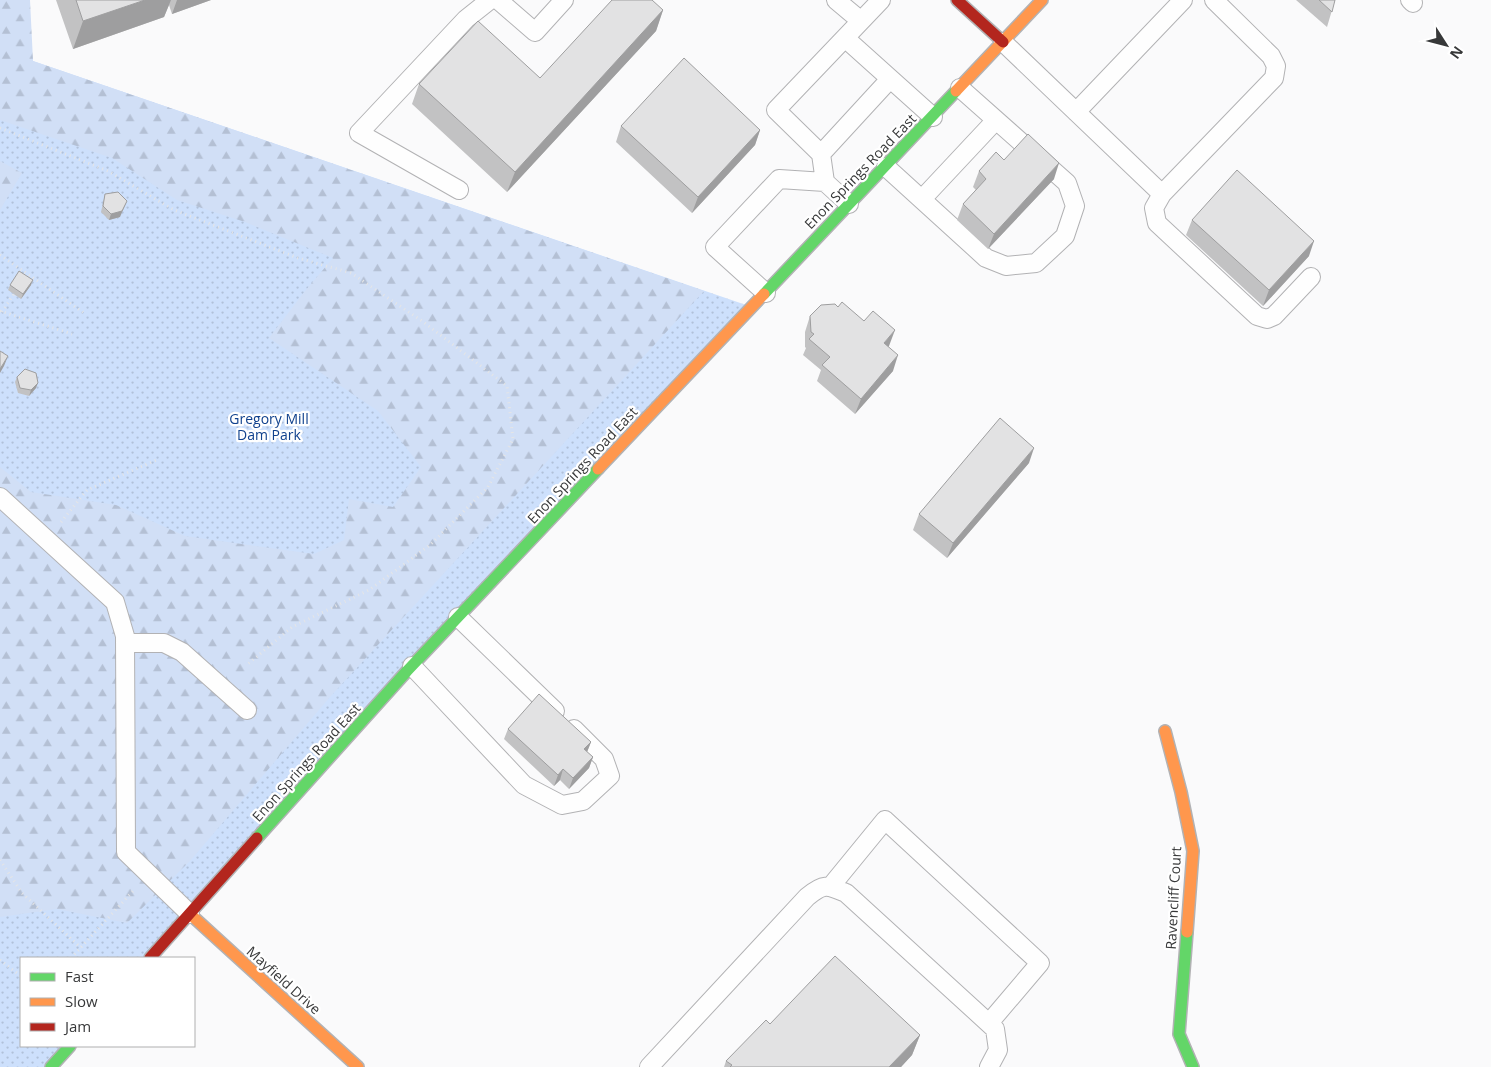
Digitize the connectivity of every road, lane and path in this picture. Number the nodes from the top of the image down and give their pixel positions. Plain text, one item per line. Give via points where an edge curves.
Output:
1 (490, 0) edge
2 (498, 0) edge
3 (564, 0) edge
4 (836, 0) edge
5 (881, 0) edge
6 (957, 0) edge
7 (1042, 0) edge
8 (1183, 0) edge
9 (1214, 0) edge
10 (861, 21) junction
11 (845, 38) junction
12 (1004, 42) junction
13 (890, 78) junction
14 (960, 88) junction
15 (1076, 112) junction
16 (932, 117) junction
17 (996, 120) junction
18 (0, 128) edge
19 (821, 154) junction
20 (886, 167) junction
21 (825, 182) junction
22 (459, 190) dead end
23 (1162, 194) junction
24 (922, 199) junction
25 (849, 204) junction
26 (0, 255) edge
27 (28, 274) junction
28 (1311, 277) dead end
29 (23, 282) edge
30 (18, 289) edge
31 (766, 293) junction
32 (1, 311) edge
33 (84, 313) dead end
34 (72, 334) dead end
35 (159, 459) dead end
36 (0, 497) edge
37 (46, 539) junction
38 (458, 617) junction
39 (125, 643) junction
40 (248, 664) dead end
41 (412, 666) junction
42 (247, 710) dead end
43 (1165, 731) dead end
44 (0, 860) edge
45 (149, 874) junction
46 (830, 886) junction
47 (190, 914) junction
48 (81, 948) junction
49 (72, 957) edge
50 (151, 957) edge
51 (0, 960) edge
52 (20, 975) edge
53 (989, 1023) junction
54 (69, 1047) edge
55 (51, 1067) edge
56 (358, 1067) edge
57 (649, 1067) edge
58 (988, 1067) edge
59 (1193, 1067) edge

1 - 22 lane via 466,19 360,132
2 - 3 lane via 535,32
4 - 10 lane
5 - 10 lane
6 - 12 street
7 - 12 street, Enon Springs Road East
8 - 15 lane
9 - 23 lane via 1271,56 1276,66 1274,78
10 - 11 lane
11 - 13 lane
11 - 19 lane via 776,110
12 - 14 street, Enon Springs Road East
12 - 15 lane
13 - 16 lane
13 - 19 lane
14 - 16 street, Enon Springs Road East
14 - 17 lane
15 - 23 lane
16 - 20 street, Enon Springs Road East
17 - 24 lane
17 - 24 lane via 1067,183 1075,206 1065,236 1036,263 1006,266 986,258
18 - 40 path via 108,171 174,210 298,258 351,272 507,386 513,439 488,487 430,544 369,590 292,627
19 - 21 lane
20 - 24 lane
20 - 25 street, Enon Springs Road East
21 - 25 lane
21 - 31 lane via 779,179 714,247
23 - 28 lane via 1154,208 1157,223 1257,316 1267,319 1274,316
25 - 31 street, Enon Springs Road East
26 - 27 path
27 - 29 path
27 - 33 path
30 - 32 path
31 - 38 street, Enon Springs Road East
32 - 34 path
35 - 37 path via 87,490
36 - 37 lane
37 - 39 lane via 115,602
38 - 41 street, Enon Springs Road East
38 - 41 lane via 604,759 610,776 583,801 562,805 524,785
39 - 42 lane via 164,643 182,652
39 - 45 lane via 126,852
41 - 47 street, Enon Springs Road East
43 - 59 street, Ravencliff Court via 1193,851 1179,1034
44 - 48 path via 22,892
45 - 47 lane
45 - 48 path
46 - 53 lane via 846,893
46 - 53 lane via 885,820 1040,963
46 - 57 lane via 819,887 807,897
47 - 50 street, Enon Springs Road East
47 - 56 street, Mayfield Drive
48 - 49 path
51 - 52 path
53 - 58 lane via 995,1029 998,1050
54 - 55 street

